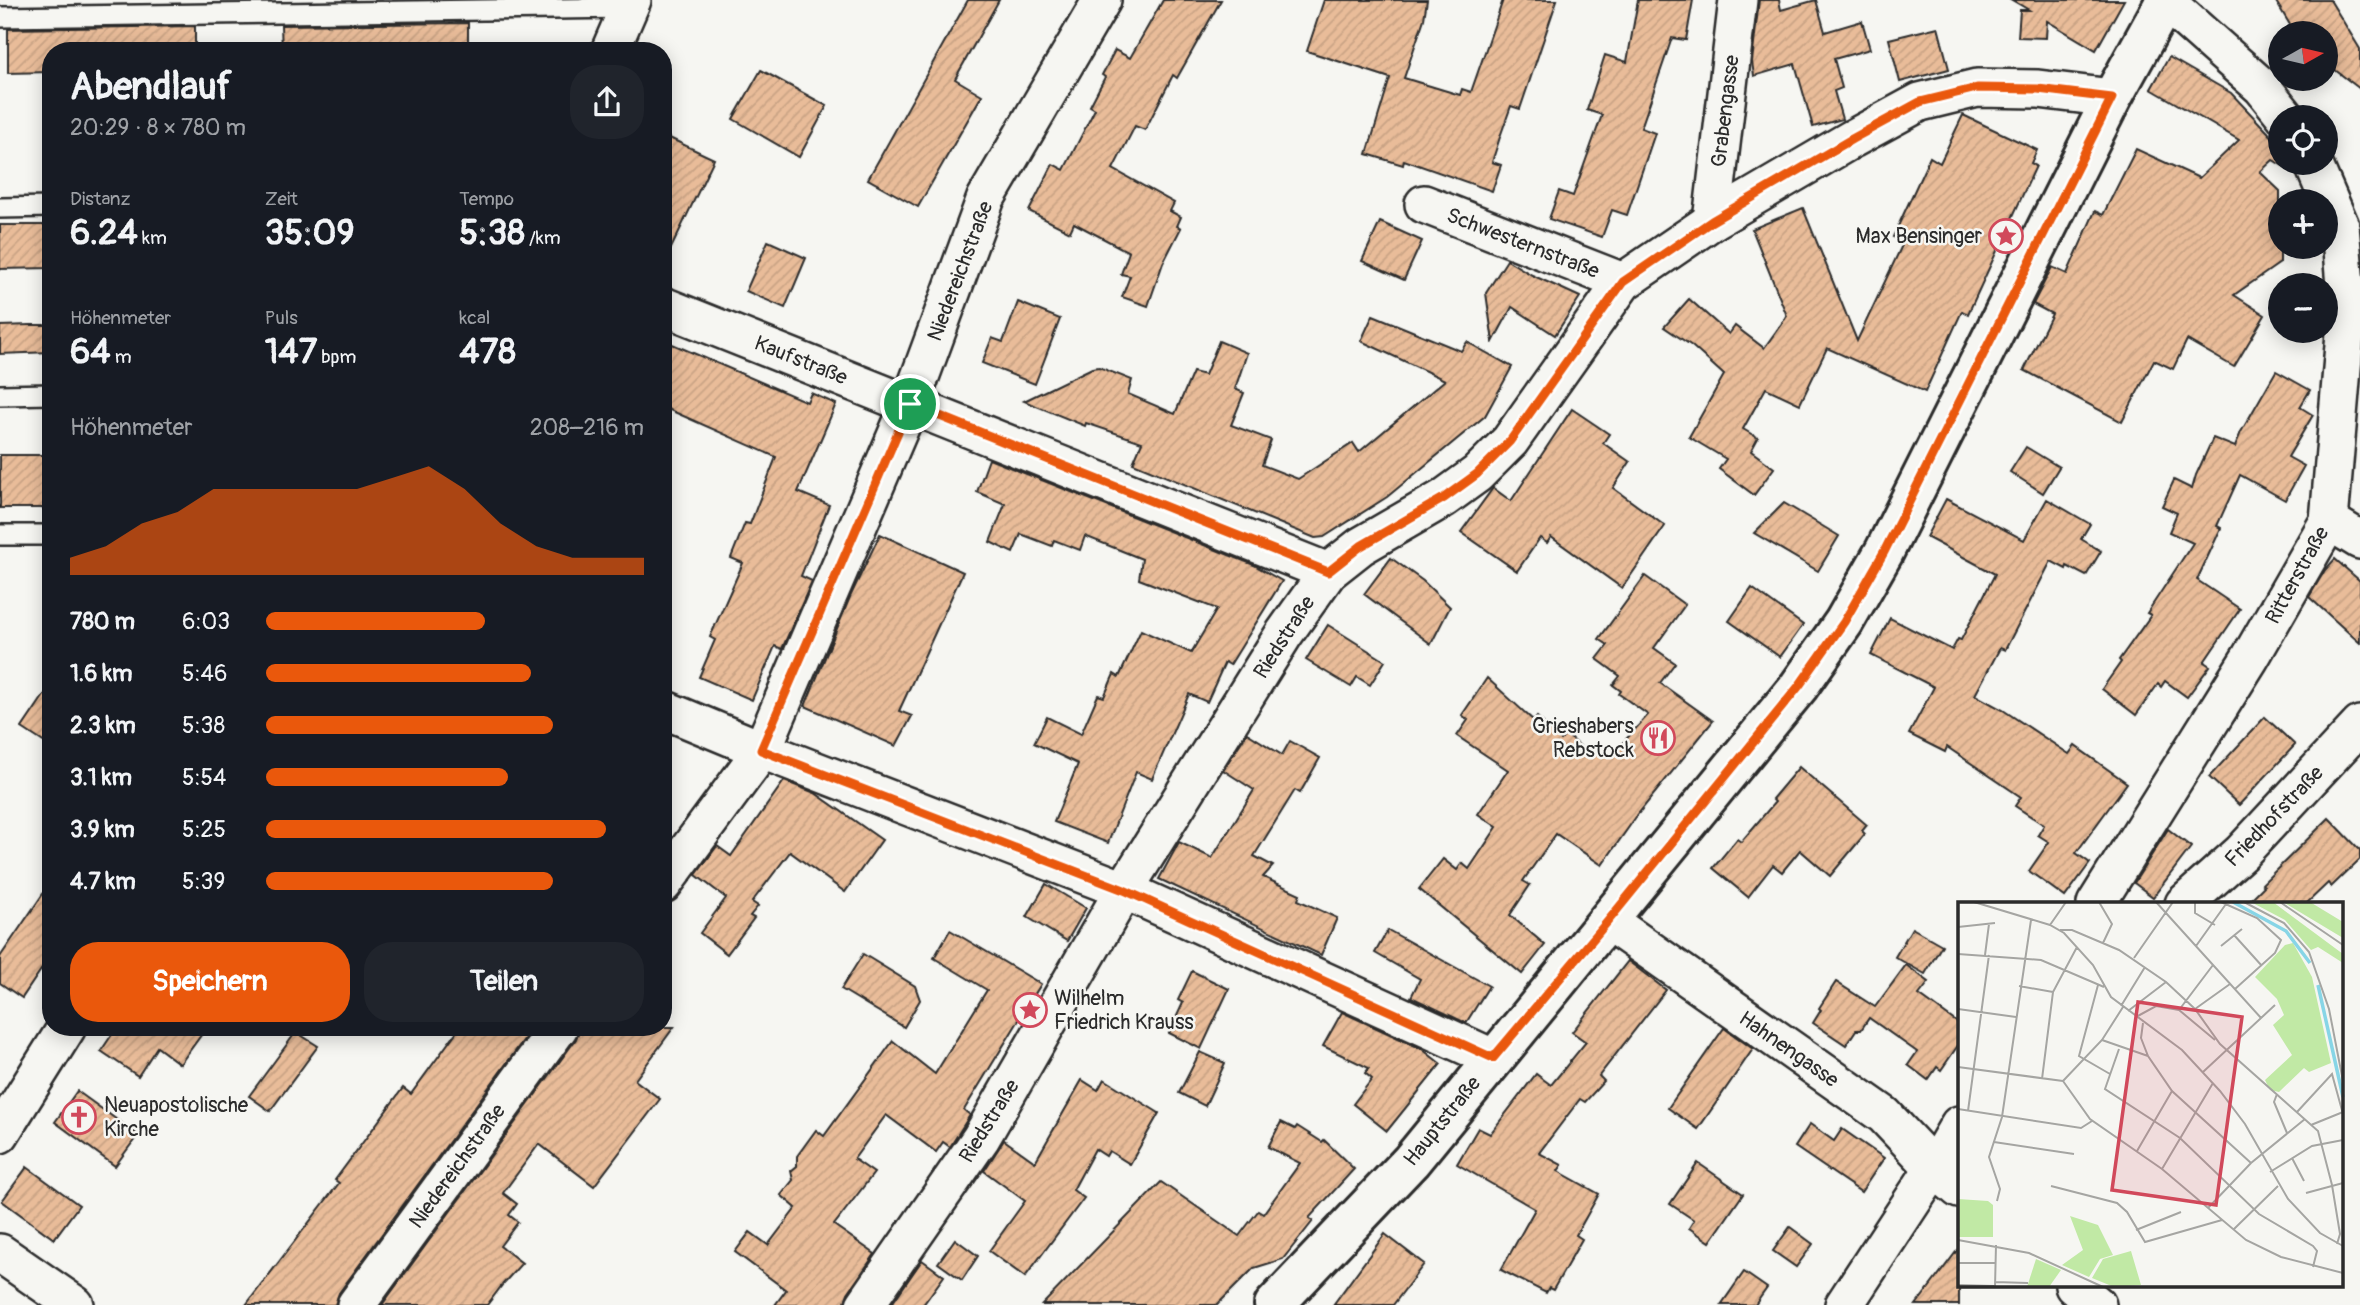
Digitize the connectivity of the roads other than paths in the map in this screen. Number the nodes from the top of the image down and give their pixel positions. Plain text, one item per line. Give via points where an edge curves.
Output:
1 (1102, 0) edge
2 (1738, 0) edge
3 (2166, 0) edge
4 (630, 4) edge
5 (164, 8) edge
6 (0, 17) edge
7 (614, 42) edge
8 (2112, 98) junction
9 (2276, 105) edge
10 (2317, 175) edge
11 (1424, 204) dead end
12 (42, 207) edge
13 (0, 208) edge
14 (1712, 221) junction
15 (1623, 282) junction
16 (672, 310) edge
17 (42, 394) edge
18 (0, 395) edge
19 (910, 404) junction
20 (2329, 521) junction
21 (0, 535) edge
22 (42, 535) edge
23 (2360, 540) edge
24 (1328, 572) junction
25 (672, 713) edge
26 (2360, 725) edge
27 (761, 750) junction
28 (672, 872) edge
29 (1124, 890) junction
30 (2097, 902) edge
31 (2186, 902) edge
32 (1608, 921) junction
33 (61, 1036) edge
34 (552, 1036) edge
35 (1493, 1058) junction
36 (1958, 1129) edge
37 (0, 1134) edge
38 (1947, 1178) edge
39 (0, 1253) edge
40 (2076, 1288) edge
41 (75, 1305) edge
42 (356, 1305) edge
43 (865, 1305) edge
44 (1274, 1305) edge
45 (1844, 1305) edge
46 (2097, 1305) edge

1 - 19 street, Niedereichstraße via 986,198
2 - 14 street, Grabengasse
3 - 8 street, Hauptstraße
3 - 9 street
4 - 5 lane
4 - 7 street
5 - 6 lane
8 - 14 street, Riedstraße via 2038,89 1977,88 1920,102
8 - 32 street, Hauptstraße via 1884,552 1844,622 1799,686
10 - 20 street, Ritterstraße via 2340,226 2347,310
11 - 15 street, Schwesternstraße
12 - 13 lane
14 - 15 street, Riedstraße
15 - 24 street, Riedstraße via 1510,441 1477,474 1361,546
16 - 19 street, Kaufstraße
17 - 18 lane
19 - 24 street, Kaufstraße
19 - 27 street, Niedereichstraße
20 - 23 street
20 - 30 street, Ritterstraße via 2250,658
21 - 22 lane
24 - 29 street, Riedstraße via 1284,634
25 - 27 street
26 - 31 street, Friedhofstraße via 2241,853
27 - 28 street, Niedereichstraße
27 - 29 street
29 - 35 street
29 - 43 street, Riedstraße via 981,1138
32 - 35 street, Hauptstraße
32 - 38 street, Hahnengasse via 1884,1115
33 - 37 street
34 - 42 street, Niedereichstraße
35 - 44 street, Hauptstraße via 1411,1161
36 - 38 street
38 - 45 street
39 - 41 street
40 - 46 street

